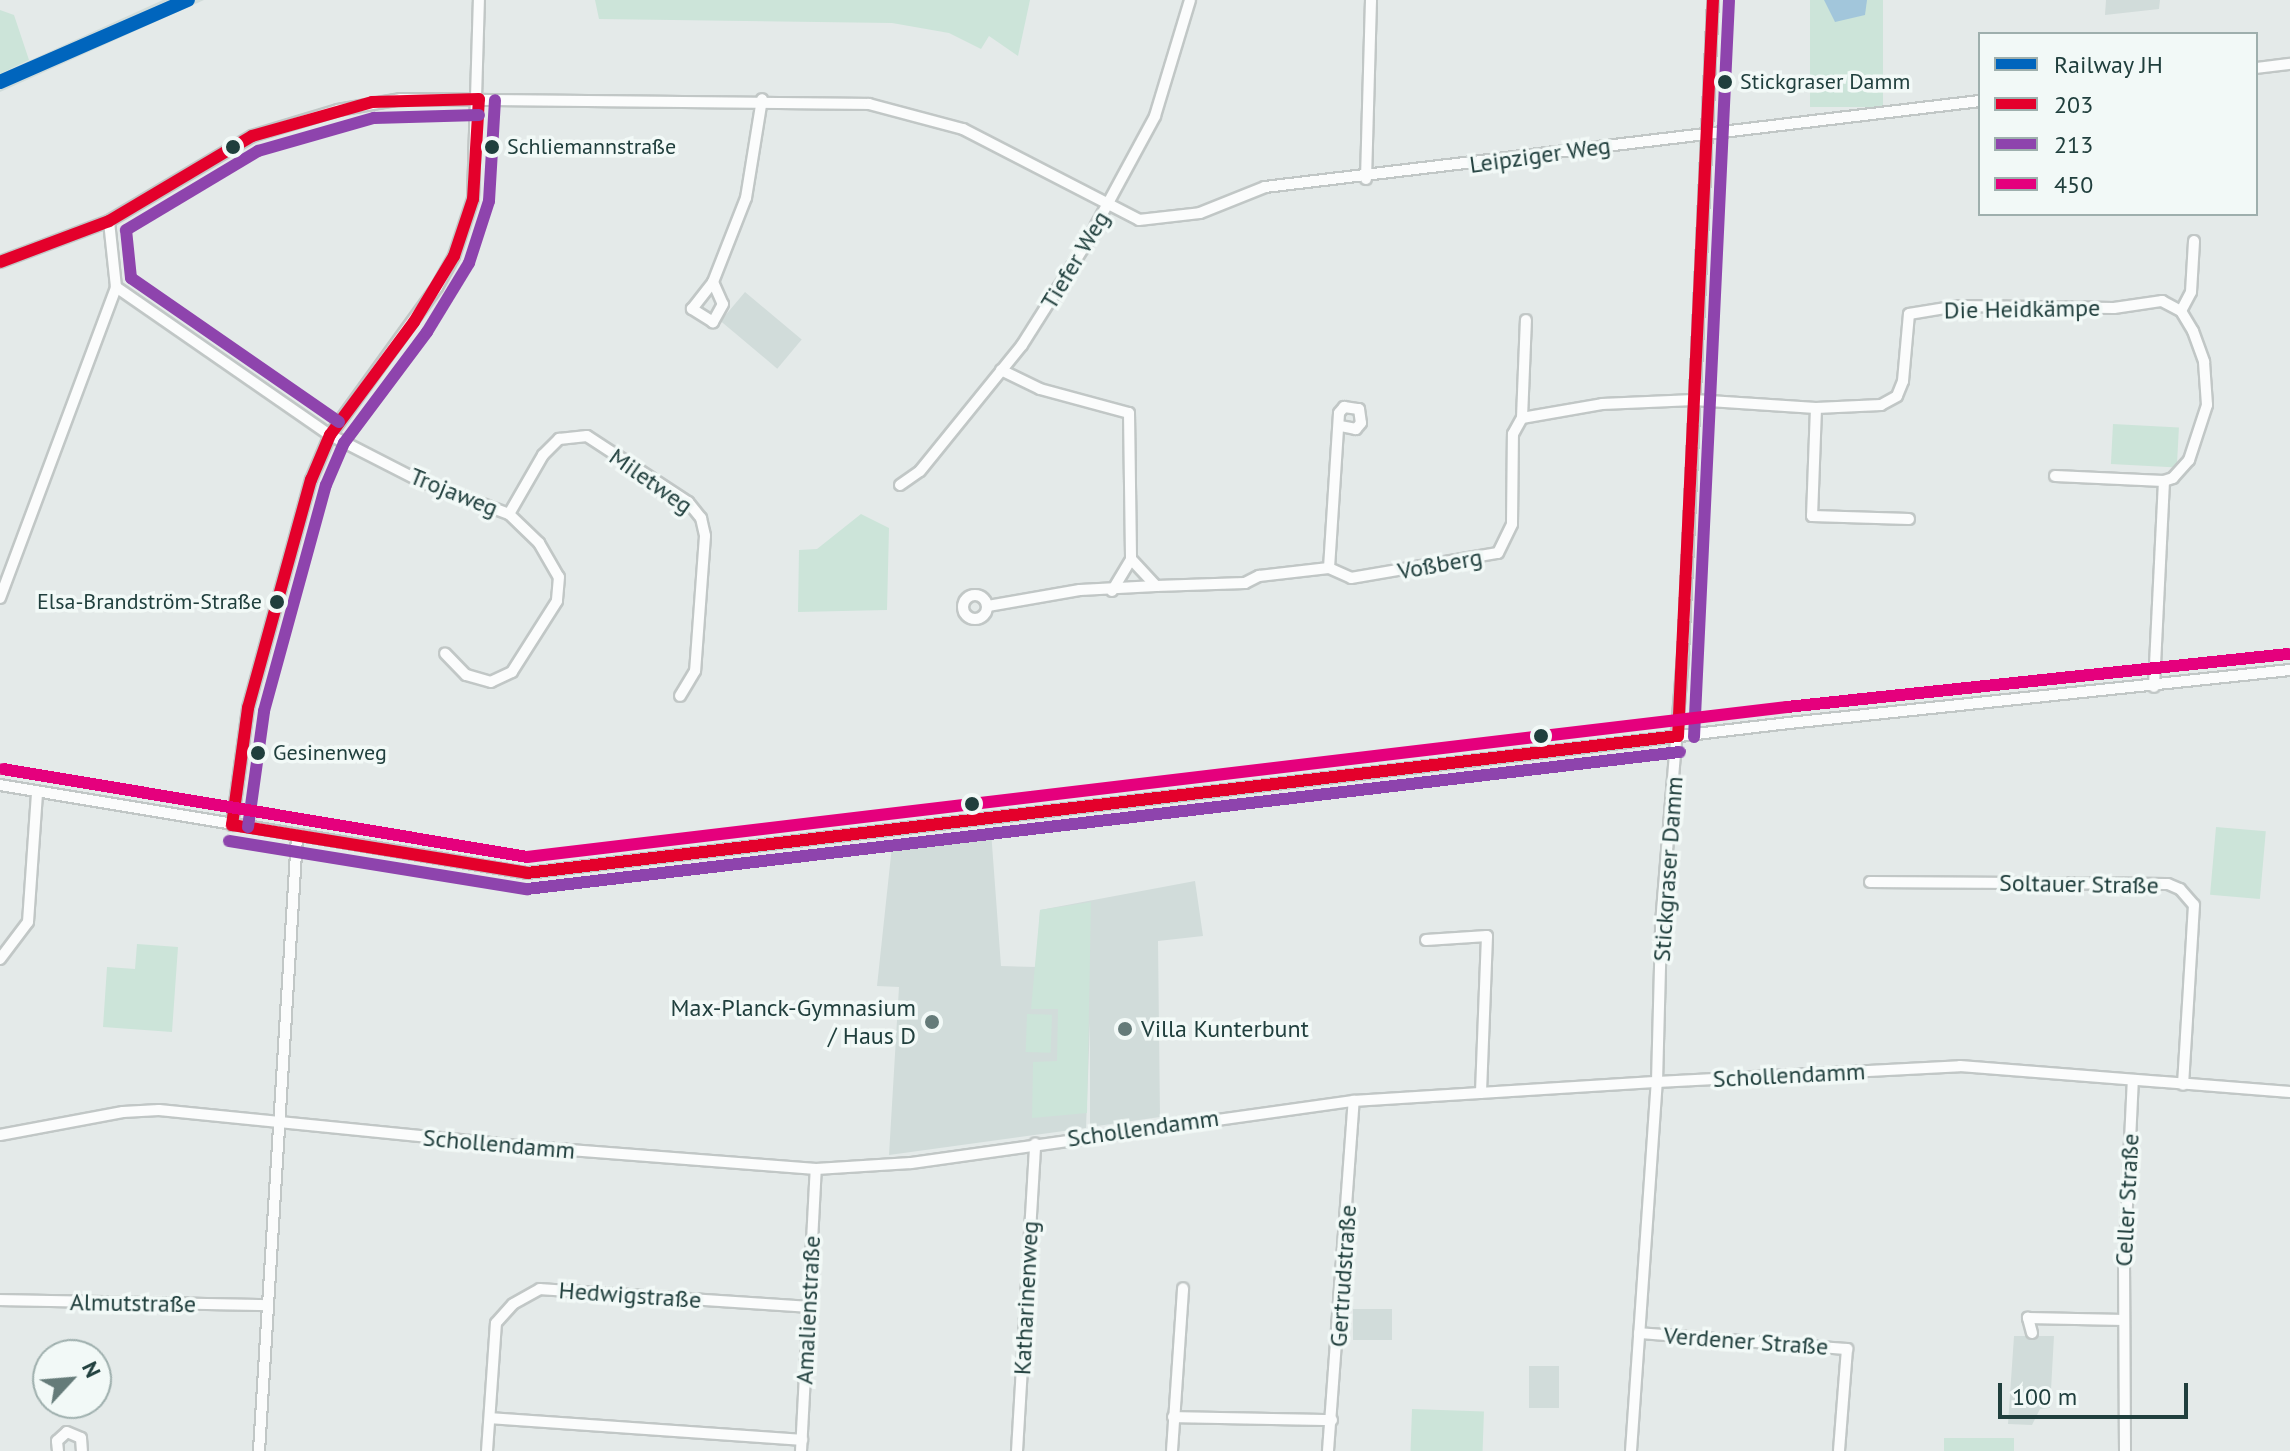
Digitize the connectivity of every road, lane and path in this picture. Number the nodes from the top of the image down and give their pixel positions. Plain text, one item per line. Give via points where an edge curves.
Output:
1 (479, 0) edge
2 (1190, 0) edge
3 (1371, 0) edge
4 (1713, 0) edge
5 (2290, 64) edge
6 (2258, 68) edge
7 (479, 99) junction
8 (762, 99) junction
9 (1978, 101) edge
10 (1706, 131) junction
11 (1366, 179) junction
12 (1106, 208) junction
13 (109, 221) junction
14 (2194, 241) dead end
15 (0, 262) edge
16 (713, 282) dead end
17 (116, 287) junction
18 (2181, 311) junction
19 (1526, 320) dead end
20 (1001, 370) junction
21 (1694, 400) junction
22 (1816, 408) junction
23 (1522, 418) junction
24 (1341, 426) dead end
25 (330, 435) junction
26 (2055, 476) dead end
27 (2164, 481) junction
28 (900, 485) dead end
29 (509, 514) junction
30 (1909, 519) dead end
31 (1131, 559) junction
32 (1329, 568) junction
33 (1156, 586) junction
34 (1112, 591) junction
35 (0, 598) edge
36 (988, 606) dead end
37 (445, 653) dead end
38 (2290, 670) edge
39 (2154, 687) junction
40 (680, 696) dead end
41 (1678, 736) junction
42 (0, 785) edge
43 (37, 792) junction
44 (232, 825) junction
45 (297, 836) junction
46 (1870, 882) dead end
47 (1426, 940) dead end
48 (0, 959) edge
49 (2133, 1080) junction
50 (1657, 1082) junction
51 (2183, 1085) junction
52 (2290, 1092) edge
53 (1481, 1093) junction
54 (1354, 1101) junction
55 (279, 1123) junction
56 (0, 1135) edge
57 (1035, 1144) junction
58 (816, 1169) junction
59 (1183, 1288) dead end
60 (0, 1300) edge
61 (267, 1305) junction
62 (809, 1307) junction
63 (2124, 1320) junction
64 (1639, 1333) junction
65 (2032, 1333) dead end
66 (1173, 1417) junction
67 (490, 1418) junction
68 (1332, 1420) junction
69 (801, 1446) edge
70 (58, 1451) edge
71 (82, 1451) edge
72 (259, 1451) edge
73 (487, 1451) edge
74 (1017, 1451) edge
75 (1172, 1451) edge
76 (1328, 1451) edge
77 (1631, 1451) edge
78 (1839, 1451) edge
79 (2125, 1451) edge

1 - 7 street
2 - 12 street, Tiefer Weg via 1155,116
3 - 11 street
4 - 10 street, Stickgraser Damm
5 - 6 street
7 - 8 street
7 - 13 street via 372,102 252,136
7 - 25 street via 473,199 454,256 414,322
8 - 12 street via 843,100 906,110 963,129
8 - 16 street via 746,198
9 - 10 street, Leipziger Weg
10 - 11 street, Leipziger Weg
10 - 21 street, Stickgraser Damm
11 - 12 street, Leipziger Weg via 1265,187 1172,219 1139,220
12 - 20 street, Tiefer Weg via 1051,302
13 - 15 street
13 - 17 street
14 - 18 street via 2191,292
17 - 25 street
17 - 35 street
18 - 22 street, Die Heidkämpe via 2162,301 2146,301 2114,308 1958,306 1909,314 1897,396 1881,405
18 - 27 street via 2204,362 2207,405 2189,460
19 - 23 street
20 - 28 street, Tiefer Weg via 920,471
20 - 31 street via 1040,389 1129,413
21 - 22 street, Die Heidkämpe
21 - 23 street via 1602,404
21 - 41 street, Stickgraser Damm
22 - 30 street via 1812,516
23 - 32 street, Voßberg via 1513,434 1512,524 1498,553 1351,578
24 - 32 street via 1335,445
25 - 29 street, Trojaweg via 418,480
25 - 44 street via 272,610 248,708
26 - 27 street
27 - 39 street
29 - 37 street, Trojaweg via 539,543 559,577 557,601 512,672 502,677 491,682 466,675
29 - 40 street, Miletweg via 543,455 559,439 587,436 688,502 701,518 705,536 695,671
31 - 33 street
31 - 34 street
32 - 33 street, Voßberg via 1259,576 1245,583
33 - 34 street, Voßberg
34 - 36 street, Voßberg via 1080,590
38 - 39 street
39 - 41 street
41 - 45 street via 527,873
41 - 50 street, Stickgraser Damm via 1661,924
42 - 43 street
43 - 44 street
43 - 48 street via 28,922
44 - 45 street
45 - 55 street
46 - 51 street, Soltauer Straße via 2168,884 2180,889 2194,905
47 - 53 street via 1487,936
49 - 50 street, Schollendamm via 1960,1066
49 - 51 street, Schollendamm
49 - 63 street, Celler Straße
50 - 53 street, Schollendamm
50 - 64 street, Stickgraser Damm
51 - 52 street, Schollendamm
53 - 54 street, Schollendamm
54 - 57 street, Schollendamm
54 - 68 street, Gertrudstraße
55 - 56 street, Schollendamm via 134,1111
55 - 58 street, Schollendamm
55 - 61 street
57 - 58 street, Schollendamm via 911,1163
57 - 74 street, Katharinenweg
58 - 62 street, Amalienstraße
59 - 66 street
60 - 61 street, Almutstraße
61 - 72 street
62 - 67 street, Hedwigstraße via 540,1289 513,1304 496,1323
62 - 69 street, Amalienstraße
63 - 65 street via 2028,1318
63 - 79 street, Celler Straße
64 - 77 street, Stickgraser Damm
64 - 78 street, Verdener Straße via 1847,1349
66 - 68 street
66 - 75 street
67 - 69 street
67 - 73 street, Hedwigstraße
68 - 76 street, Gertrudstraße
70 - 71 street via 57,1441 67,1432 81,1438

